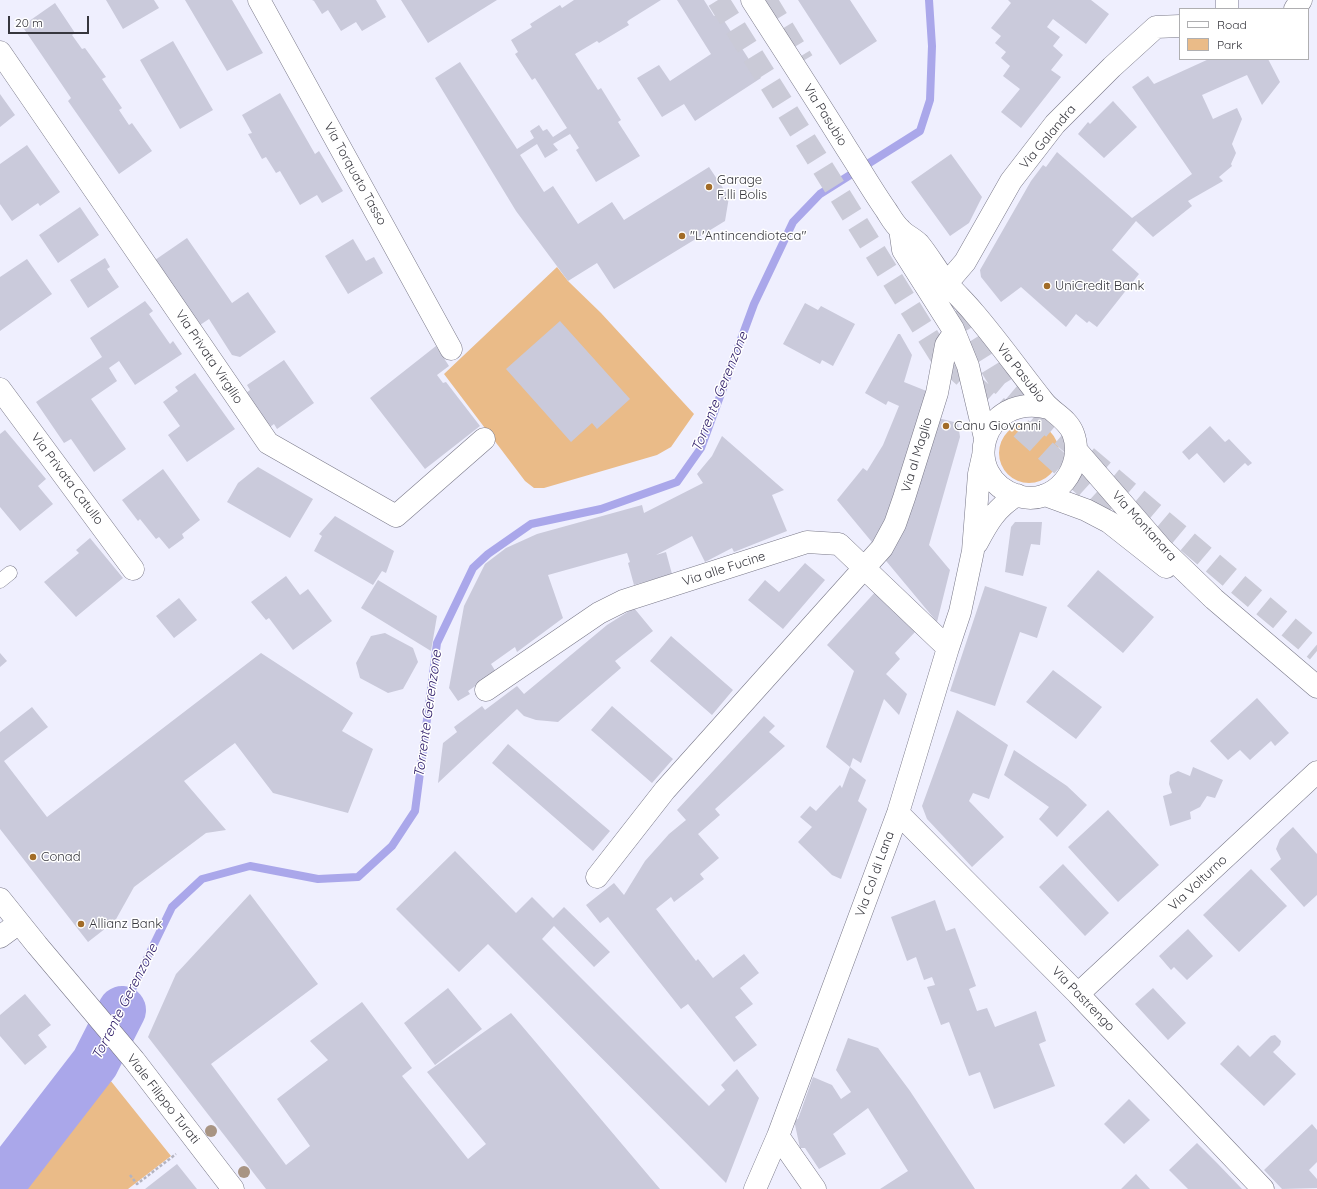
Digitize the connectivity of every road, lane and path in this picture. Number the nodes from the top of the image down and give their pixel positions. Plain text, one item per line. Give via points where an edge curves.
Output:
1 (259, 0) edge
2 (752, 0) edge
3 (1179, 26) edge
4 (0, 52) edge
5 (900, 229) junction
6 (947, 283) junction
7 (954, 333) junction
8 (450, 349) dead end
9 (0, 389) edge
10 (1049, 408) junction
11 (484, 439) dead end
12 (984, 446) junction
13 (1076, 451) junction
14 (1045, 495) junction
15 (1017, 496) junction
16 (973, 551) junction
17 (863, 568) junction
18 (133, 569) dead end
19 (1214, 599) junction
20 (948, 648) junction
21 (1317, 687) edge
22 (486, 690) dead end
23 (1317, 772) edge
24 (898, 813) junction
25 (597, 877) dead end
26 (0, 898) edge
27 (19, 923) junction
28 (0, 937) edge
29 (1078, 994) junction
30 (778, 1136) junction
31 (195, 1139) junction
32 (130, 1175) dead end
33 (233, 1189) edge
34 (755, 1189) edge
35 (815, 1189) edge
36 (1263, 1189) edge

1 - 8 street, Via Torquato Tasso
2 - 5 street, Via Pasubio
3 - 6 street, Via Galandra via 1156,27 1055,124 1011,181 965,262
4 - 11 street, Via Privata Virgilio via 268,443 396,516
5 - 6 street, Via Pasubio via 918,242
5 - 7 street, Via Pasubio via 903,250
6 - 10 street, Via Pasubio via 975,314
7 - 12 street, Via Pasubio via 968,366
7 - 17 street, Via al Maglio via 946,345 937,393 895,524 882,548
9 - 18 street, Via Privata Catullo
10 - 12 street via 1023,405 1010,409 991,426
10 - 13 street via 1066,421 1075,440
12 - 15 street via 987,469 994,481 1004,490
12 - 16 street, Via Col di Lana
13 - 14 street via 1074,466 1068,478 1058,488
13 - 19 street, Via Montanara via 1162,549
14 - 15 street
14 - 19 street, Via Montanara via 1086,510 1109,522 1154,559
15 - 16 street, Via Col di Lana via 1006,502 991,518
16 - 20 street, Via Col di Lana via 960,612
17 - 20 street, Via alle Fucine
17 - 22 street, Via alle Fucine via 839,544 807,542 630,599 599,613
17 - 25 street, Via al Maglio via 665,790
19 - 21 street, Via Montanara
20 - 24 street, Via Col di Lana
23 - 29 street, Via Volturno
24 - 29 street, Via Pastrengo
24 - 30 street, Via Col di Lana
26 - 27 street, Viale Filippo Turati
27 - 28 street
27 - 31 street, Viale Filippo Turati via 134,1060
29 - 36 street, Via Pastrengo
30 - 34 street, Via Col di Lana
30 - 35 street
31 - 32 path via 137,1184
31 - 33 street, Viale Filippo Turati

